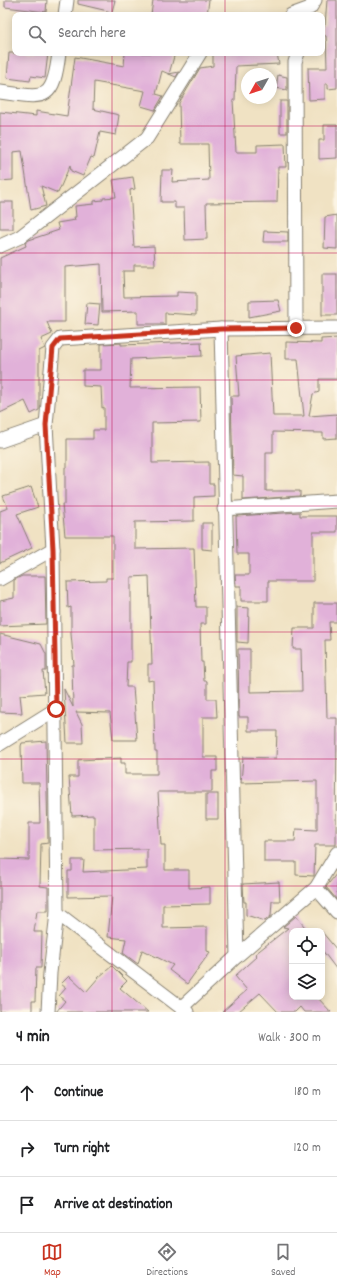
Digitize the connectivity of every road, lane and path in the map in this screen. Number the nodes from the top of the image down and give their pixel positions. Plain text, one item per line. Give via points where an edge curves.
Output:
1 (67, 0) edge
2 (311, 8) edge
3 (65, 12) edge
4 (300, 12) edge
5 (59, 56) edge
6 (198, 56) edge
7 (297, 56) edge
8 (0, 92) edge
9 (0, 246) edge
10 (296, 328) junction
11 (337, 328) edge
12 (221, 329) junction
13 (46, 425) junction
14 (0, 441) edge
15 (337, 501) edge
16 (224, 509) junction
17 (53, 549) junction
18 (0, 579) edge
19 (56, 709) junction
20 (0, 744) edge
21 (337, 853) edge
22 (316, 888) junction
23 (337, 912) edge
24 (57, 913) junction
25 (237, 956) junction
26 (185, 1009) edge
27 (48, 1012) edge

1 - 3 street
2 - 4 street
5 - 8 street via 56,80 46,93 36,96
6 - 9 street via 147,138 20,237
7 - 10 street
10 - 11 street
10 - 12 street
12 - 13 street via 60,339 53,348
12 - 16 street
13 - 14 street
13 - 17 street
15 - 16 street
16 - 25 street
17 - 18 street
17 - 19 street
19 - 20 street
19 - 24 street
21 - 22 street
22 - 23 street
22 - 25 street
24 - 26 street
24 - 27 street
25 - 26 street

